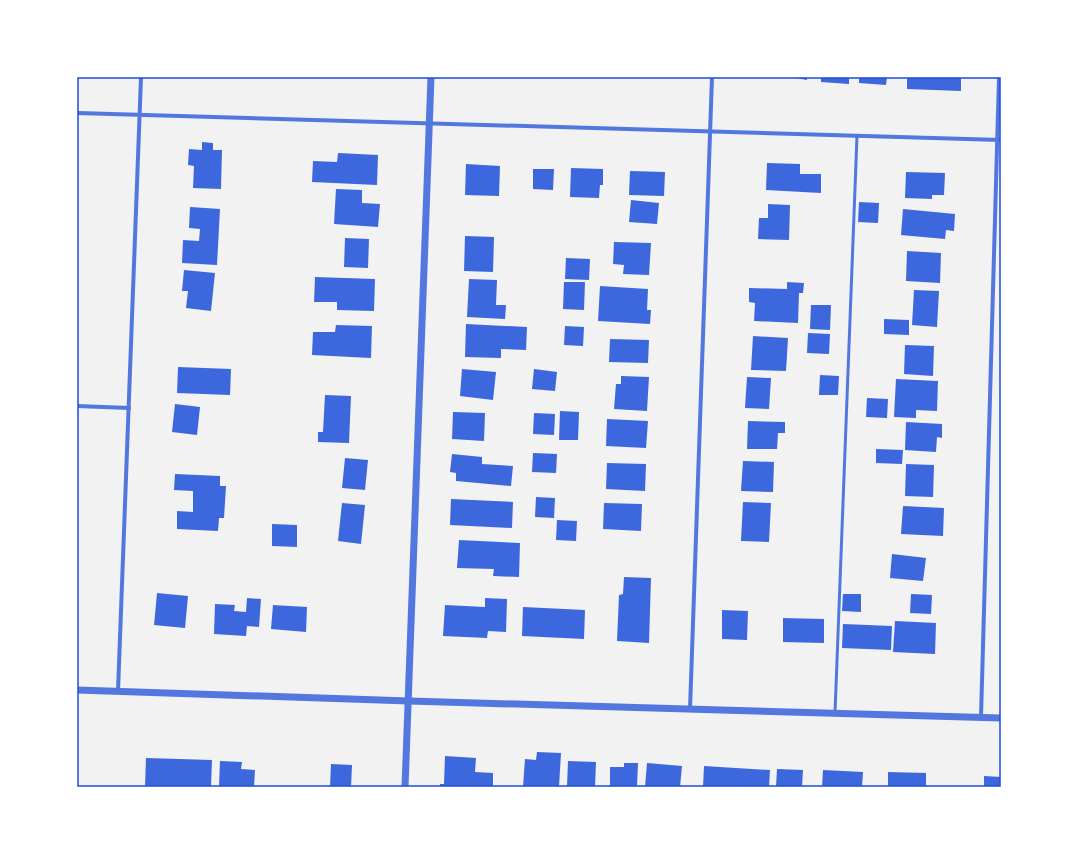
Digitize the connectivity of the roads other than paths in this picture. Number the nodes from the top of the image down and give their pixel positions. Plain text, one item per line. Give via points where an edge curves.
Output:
1 (141, 77) edge
2 (431, 77) edge
3 (712, 77) edge
4 (999, 77) edge
5 (77, 113) edge
6 (140, 115) junction
7 (429, 123) junction
8 (710, 132) junction
9 (857, 136) junction
10 (999, 140) edge
11 (77, 406) edge
12 (129, 408) junction
13 (77, 690) edge
14 (118, 691) junction
15 (409, 701) junction
16 (690, 709) junction
17 (835, 713) junction
18 (981, 717) junction
19 (1001, 718) edge
20 (405, 787) edge

1 - 6 street
2 - 7 street
3 - 8 street
4 - 10 street
5 - 6 street
6 - 7 street
6 - 12 street
7 - 8 street
7 - 15 street
8 - 9 street
8 - 16 street
9 - 10 street
9 - 17 lane
10 - 18 street
11 - 12 street
12 - 14 street
13 - 14 street
14 - 15 street
15 - 16 street
15 - 20 street
16 - 17 street
17 - 18 street
18 - 19 street

